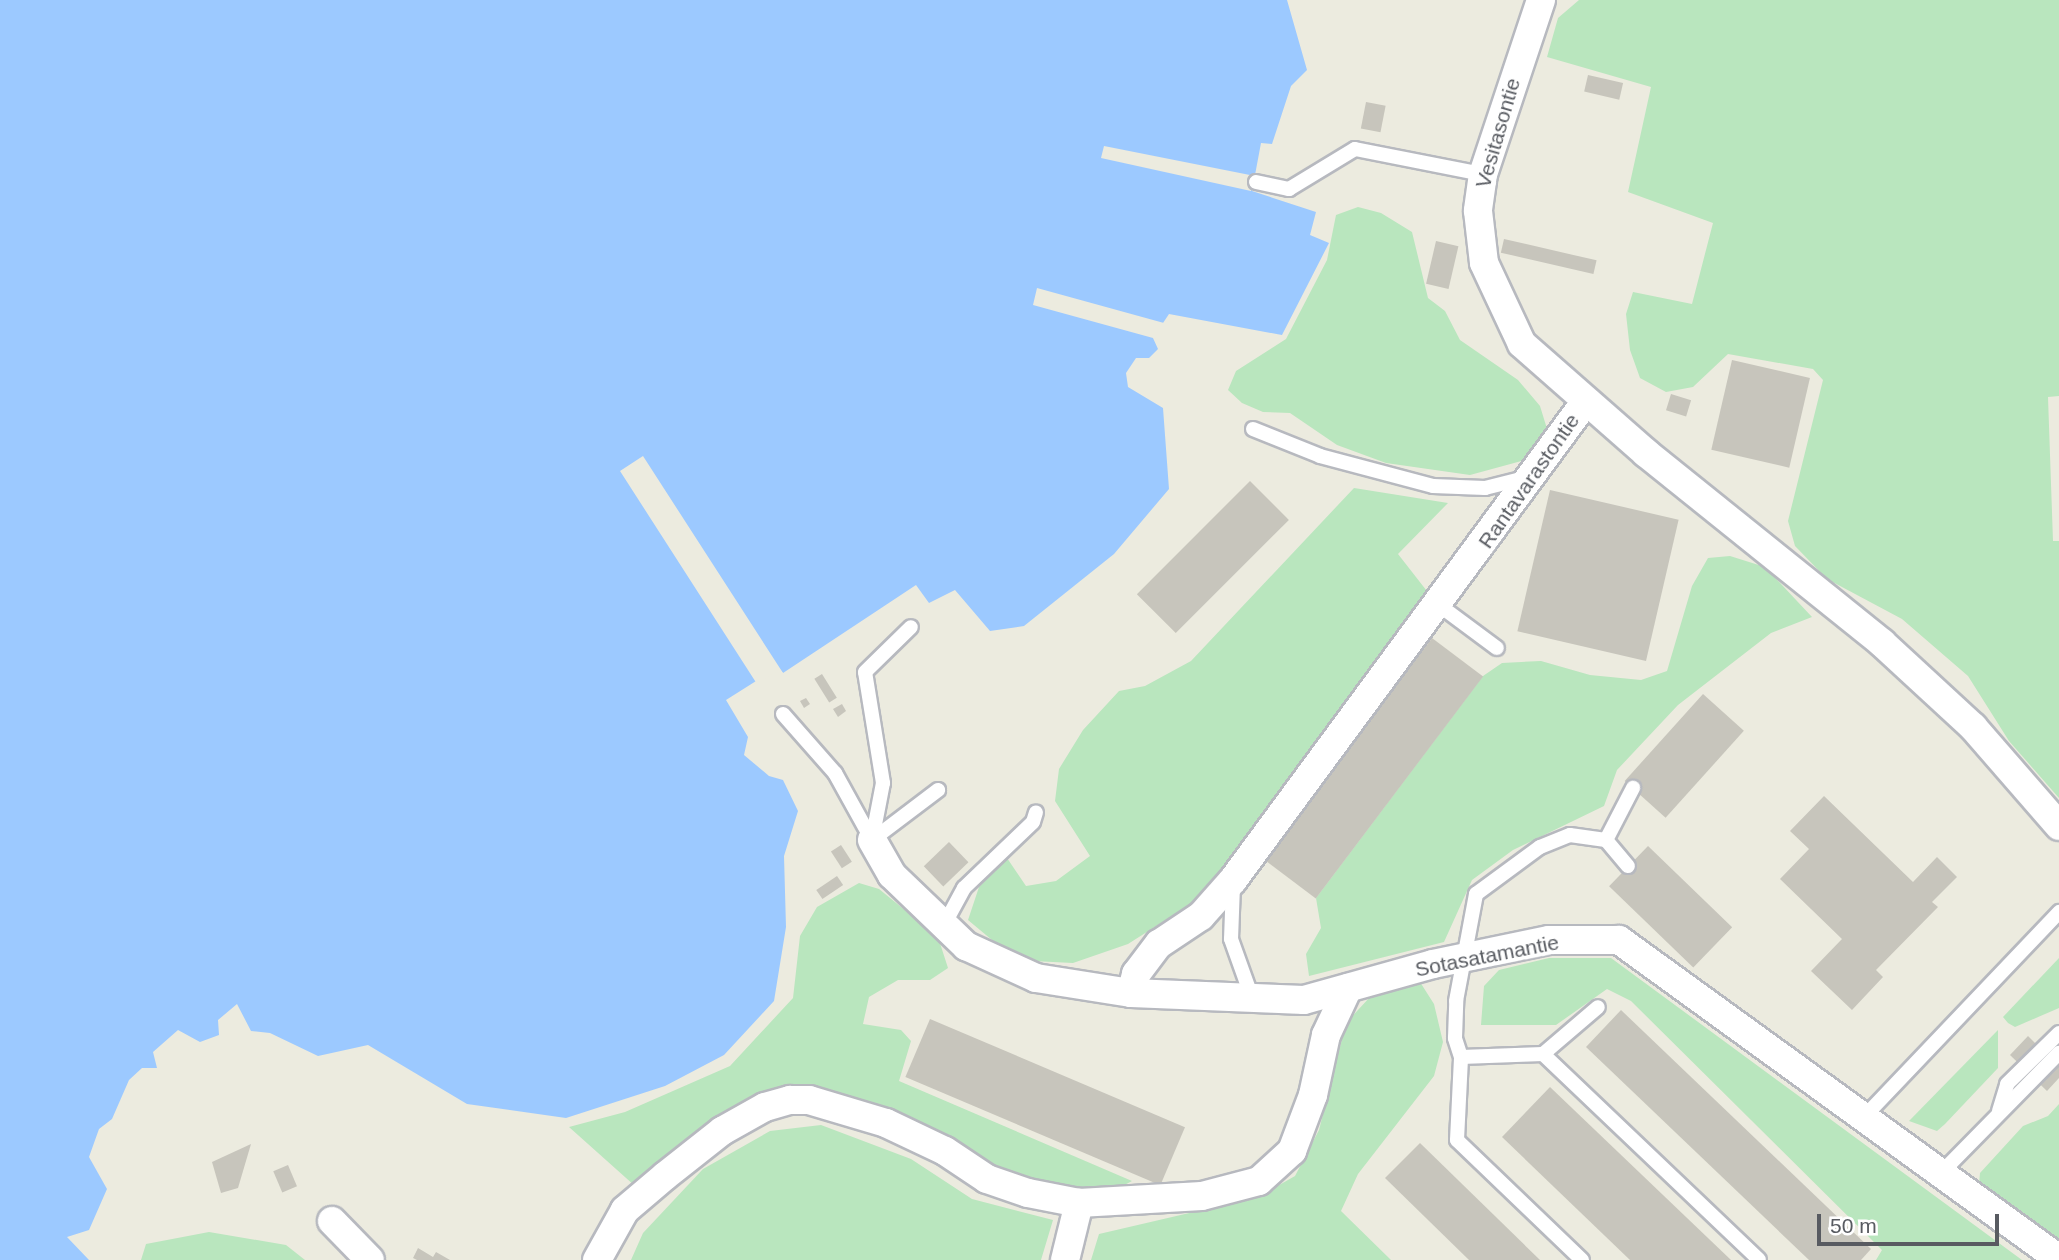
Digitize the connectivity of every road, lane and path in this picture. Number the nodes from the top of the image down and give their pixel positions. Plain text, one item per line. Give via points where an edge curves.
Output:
1 (1541, 0) edge
2 (1483, 174) junction
3 (1256, 182) dead end
4 (1586, 401) junction
5 (1253, 429) dead end
6 (1532, 477) junction
7 (1439, 605) junction
8 (911, 627) dead end
9 (1497, 648) dead end
10 (783, 714) dead end
11 (1633, 788) dead end
12 (938, 790) dead end
13 (1037, 812) dead end
14 (2059, 826) edge
15 (872, 840) junction
16 (1606, 840) junction
17 (1628, 866) dead end
18 (1233, 880) junction
19 (2059, 912) edge
20 (944, 925) junction
21 (1468, 957) junction
22 (1348, 988) junction
23 (1131, 993) junction
24 (1251, 995) junction
25 (1598, 1007) dead end
26 (2059, 1033) edge
27 (2059, 1053) edge
28 (1543, 1054) junction
29 (1461, 1057) junction
30 (1998, 1115) junction
31 (1865, 1116) junction
32 (1940, 1174) junction
33 (1079, 1203) junction
34 (332, 1221) dead end
35 (2059, 1259) edge
36 (370, 1260) edge
37 (597, 1260) edge
38 (1065, 1260) edge
39 (1582, 1260) edge
40 (1759, 1260) edge

1 - 2 street, Vesitasontie
2 - 3 lane via 1355,149 1289,189
2 - 4 street, Vesitasontie via 1478,211 1484,262 1497,297 1522,344
4 - 6 street, Rantavarastontie
4 - 14 street, Rantavarastontie via 1882,643 1973,727
5 - 6 lane via 1320,456 1433,486 1485,488
6 - 7 street, Rantavarastontie
7 - 9 lane
7 - 18 street, Rantavarastontie
8 - 15 lane via 865,672 883,783
10 - 15 lane via 835,773
11 - 16 lane
12 - 15 lane
13 - 20 lane via 1034,822 964,888
15 - 20 street, Sotasatamantie via 892,875
16 - 17 lane
16 - 21 lane via 1570,835 1540,847 1476,894 1469,918
18 - 23 street, Rantavarastontie via 1201,916 1159,944 1136,974
18 - 24 lane via 1231,939
19 - 31 lane
20 - 23 street, Sotasatamantie via 966,946 1036,978
21 - 22 street, Sotasatamantie
21 - 29 lane via 1456,1001 1455,1038
21 - 31 street, Sotasatamantie via 1549,940 1619,940
22 - 24 street, Sotasatamantie via 1304,1000
22 - 33 street via 1326,1035 1313,1095 1292,1152 1259,1181 1202,1196
23 - 24 street, Sotasatamantie
25 - 28 lane
26 - 30 lane via 2007,1084
27 - 30 lane
28 - 29 lane
28 - 40 lane
29 - 39 lane via 1457,1140
30 - 32 lane
31 - 32 street, Sotasatamantie
32 - 35 street, Sotasatamantie
33 - 37 street via 1028,1194 987,1179 945,1151 886,1123 809,1100 790,1100 765,1107 722,1131 655,1184 625,1210
33 - 38 street
34 - 36 street

